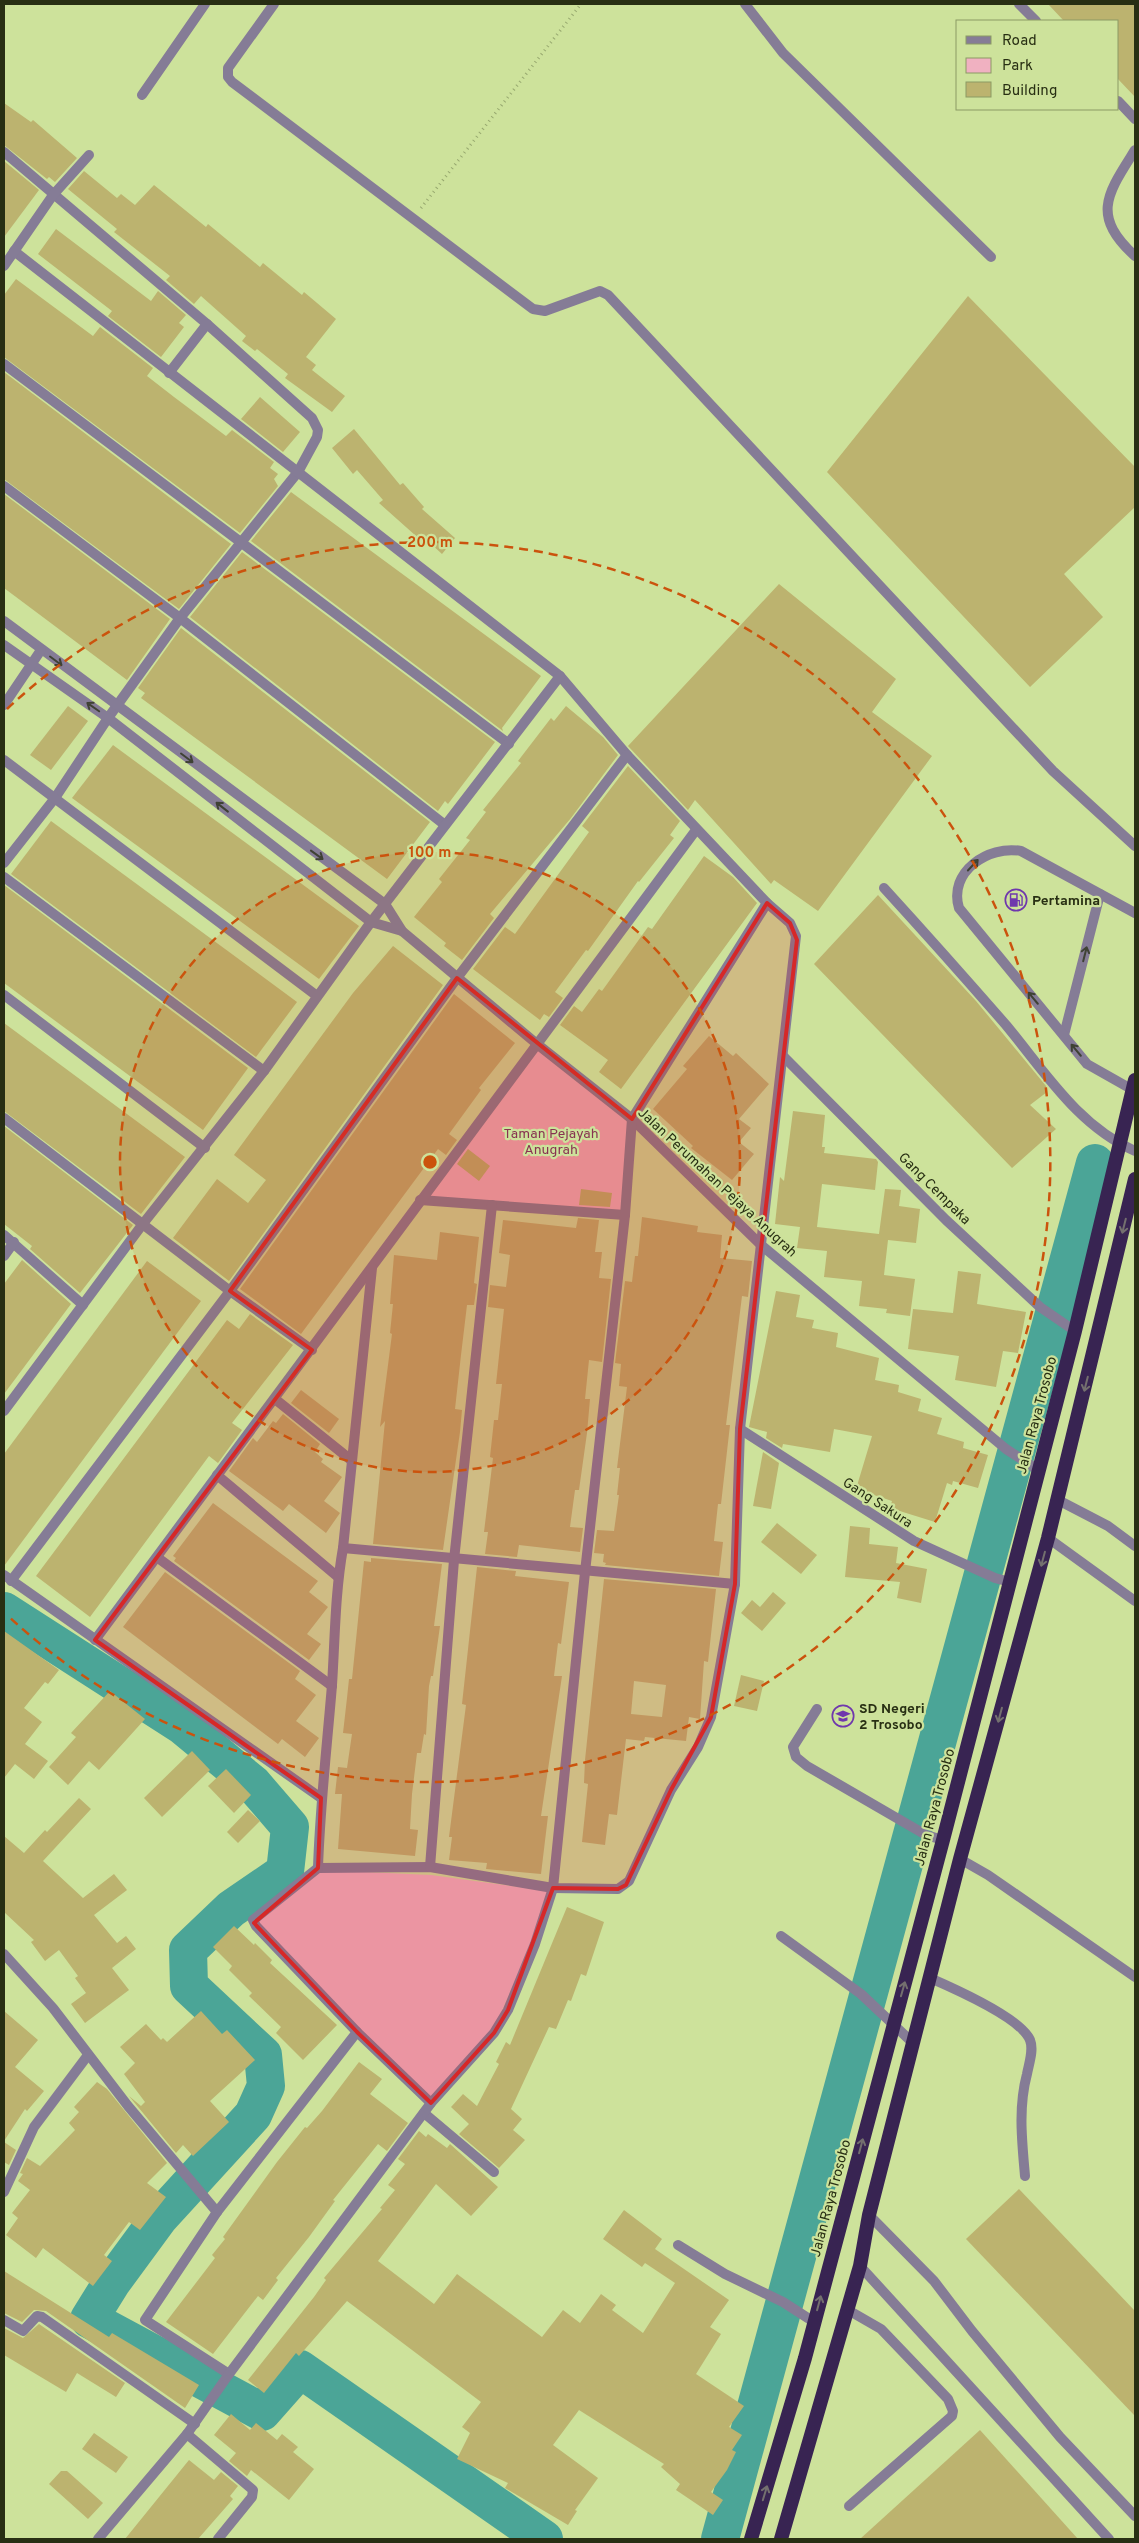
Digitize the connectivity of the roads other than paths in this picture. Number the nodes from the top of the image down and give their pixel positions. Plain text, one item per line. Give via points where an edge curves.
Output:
1 (205, 4) edge
2 (274, 4) edge
3 (746, 4) edge
4 (1019, 4) edge
5 (1035, 20) edge
6 (142, 96) dead end
7 (1119, 102) edge
8 (1135, 119) edge
9 (1135, 150) edge
10 (4, 152) edge
11 (89, 155) dead end
12 (53, 195) junction
13 (14, 251) junction
14 (1135, 256) edge
15 (991, 257) dead end
16 (4, 266) edge
17 (207, 324) junction
18 (4, 364) edge
19 (169, 373) junction
20 (298, 472) junction
21 (4, 486) edge
22 (242, 542) junction
23 (180, 618) junction
24 (4, 621) edge
25 (19, 632) junction
26 (5, 645) edge
27 (41, 650) junction
28 (32, 663) junction
29 (560, 676) junction
30 (4, 705) edge
31 (117, 706) junction
32 (108, 718) junction
33 (509, 744) junction
34 (627, 755) junction
35 (4, 760) edge
36 (55, 798) junction
37 (258, 811) junction
38 (445, 825) junction
39 (246, 826) junction
40 (696, 830) junction
41 (1135, 845) edge
42 (4, 863) edge
43 (4, 877) edge
44 (884, 888) dead end
45 (1100, 894) junction
46 (767, 903) junction
47 (385, 904) junction
48 (1135, 913) edge
49 (371, 922) junction
50 (402, 931) junction
51 (457, 978) junction
52 (4, 995) edge
53 (317, 996) junction
54 (1064, 1036) junction
55 (537, 1044) junction
56 (783, 1056) junction
57 (264, 1071) junction
58 (1135, 1087) edge
59 (4, 1118) edge
60 (632, 1119) junction
61 (1120, 1144) junction
62 (205, 1148) junction
63 (1135, 1152) edge
64 (1135, 1179) edge
65 (420, 1200) junction
66 (492, 1205) junction
67 (625, 1215) junction
68 (142, 1225) junction
69 (4, 1235) edge
70 (14, 1242) junction
71 (760, 1244) junction
72 (4, 1256) edge
73 (372, 1267) junction
74 (230, 1291) junction
75 (83, 1305) junction
76 (1071, 1328) junction
77 (312, 1350) junction
78 (275, 1398) junction
79 (4, 1411) edge
80 (740, 1429) junction
81 (351, 1460) junction
82 (1032, 1467) junction
83 (217, 1475) junction
84 (1058, 1500) junction
85 (1048, 1538) junction
86 (1135, 1546) edge
87 (343, 1548) junction
88 (158, 1558) junction
89 (454, 1560) junction
90 (584, 1572) junction
91 (338, 1577) junction
92 (8, 1578) edge
93 (1010, 1582) junction
94 (735, 1584) junction
95 (1135, 1601) edge
96 (95, 1640) junction
97 (332, 1686) junction
98 (817, 1709) dead end
99 (321, 1798) junction
100 (943, 1840) junction
101 (960, 1859) junction
102 (430, 1867) junction
103 (318, 1868) junction
104 (553, 1888) junction
105 (781, 1936) dead end
106 (4, 1954) edge
107 (1135, 1977) edge
108 (930, 1978) junction
109 (893, 2022) junction
110 (356, 2032) junction
111 (913, 2043) junction
112 (88, 2054) junction
113 (431, 2103) junction
114 (424, 2113) junction
115 (494, 2172) dead end
116 (1025, 2176) dead end
117 (4, 2192) edge
118 (214, 2208) junction
119 (869, 2215) junction
120 (678, 2246) dead end
121 (860, 2266) junction
122 (848, 2310) junction
123 (4, 2320) edge
124 (814, 2322) junction
125 (227, 2378) junction
126 (195, 2424) junction
127 (188, 2434) junction
128 (849, 2506) dead end
129 (1135, 2516) edge
130 (98, 2539) edge
131 (218, 2539) edge
132 (751, 2539) edge
133 (781, 2539) edge
134 (1109, 2539) edge

1 - 6 street
2 - 41 street via 232,61 228,77 539,312 600,291 608,295 1053,771
3 - 15 street via 783,53
4 - 5 street
7 - 8 street
9 - 14 street via 1112,186 1107,212 1115,232
10 - 12 street
11 - 12 street
12 - 13 street
12 - 17 street
13 - 16 street
13 - 19 street
17 - 19 street
17 - 20 street via 315,423 318,430 315,444
18 - 22 street
19 - 20 street
20 - 22 street
20 - 29 street
21 - 23 street
22 - 23 street
22 - 33 street
23 - 31 street
23 - 38 street
24 - 25 street
25 - 26 street
25 - 27 street
26 - 28 street
27 - 28 street
27 -> 31 street
28 - 30 street
32 -> 28 street
29 - 33 street
29 - 34 street
31 - 32 street
31 -> 37 street
32 - 36 street
39 -> 32 street
33 - 38 street
34 - 40 street
34 - 51 street
35 - 36 street
36 - 42 street
36 - 53 street
37 - 39 street
37 -> 47 street
38 - 47 street
39 - 49 street
40 - 46 street
40 - 55 street
43 - 57 street
44 - 61 street via 1005,1024 1079,1115
45 - 48 street
54 -> 45 street
54 -> 45 street via 960,908 957,889 975,862 993,851 1010,849 1021,850
46 - 56 street via 790,923 797,940
46 - 60 street
47 - 49 street
47 - 50 street, Jalan Perumahan Pejaya Anugrah
49 - 50 street, Jalan Perumahan Pejaya Anugrah
49 - 53 street
50 - 51 street, Jalan Perumahan Pejaya Anugrah
51 - 55 street, Jalan Perumahan Pejaya Anugrah
51 - 74 street
52 - 62 street
53 - 57 street
58 -> 54 street via 1116,1081 1088,1064
55 - 60 street, Jalan Perumahan Pejaya Anugrah
55 - 65 street
56 - 71 street
56 - 76 street, Gang Cempaka via 946,1220 1042,1309
57 - 62 street
58 - 61 highway, Jalan Raya Trosobo
59 - 68 street
60 - 67 street
60 - 71 street, Jalan Perumahan Pejaya Anugrah
61 - 63 street
61 - 76 highway, Jalan Raya Trosobo
62 - 68 street
64 -> 84 highway
65 - 66 street
65 - 73 street
66 - 67 street
66 - 89 street
67 - 90 street
68 - 74 street
68 - 75 street
69 - 70 street
70 - 72 street
70 - 75 street
71 - 80 street
71 - 82 street, Jalan Perumahan Pejaya Anugrah via 1006,1449
73 - 77 street
73 - 81 street
74 - 77 street
74 - 92 street
75 - 79 street
76 - 82 highway, Jalan Raya Trosobo
77 - 78 street
78 - 81 street
78 - 83 street
80 - 93 street, Gang Sakura via 914,1541 972,1569
80 - 94 street
81 - 87 street
82 - 93 highway, Jalan Raya Trosobo
83 - 88 street
83 - 91 street
84 - 85 highway
84 - 86 street via 1108,1526
85 - 95 street
85 -> 101 highway
87 - 89 street
87 - 91 street
88 - 96 street
88 - 97 street
89 - 90 street
89 - 102 street
90 - 94 street
90 - 104 street
91 - 97 street
92 - 96 street
93 - 100 highway, Jalan Raya Trosobo
94 - 104 street via 711,1717 698,1748 671,1790 629,1882 618,1889
96 - 99 street
97 - 99 street
98 - 100 street via 793,1747 796,1757 905,1823
99 - 103 street
109 -> 100 highway, Jalan Raya Trosobo
101 - 107 street
101 - 108 highway
102 - 103 street
102 - 104 street
103 - 110 street via 255,1918 254,1923
104 - 113 street via 508,2010 494,2033
105 - 109 street
106 - 112 street via 53,2008
108 - 111 highway
108 - 116 street via 966,1994 1027,2034 1031,2058 1022,2092 1020,2121
109 - 111 street
124 -> 109 highway, Jalan Raya Trosobo
110 - 113 street
110 - 118 street
111 - 119 highway
112 - 117 street via 34,2127
112 - 118 street
113 - 114 street
114 - 115 street
114 - 125 street
118 - 125 street via 145,2320
119 - 121 highway
119 - 129 street via 934,2281 1060,2437
120 - 124 street via 725,2274 784,2302
121 - 122 highway
121 - 134 street
122 - 128 street via 881,2329 948,2399 954,2411
122 - 133 highway
123 - 126 street via 24,2331 37,2316 42,2316
132 -> 124 highway, Jalan Raya Trosobo
125 - 126 street
126 - 127 street
127 - 130 street
127 - 131 street via 253,2490 252,2497

